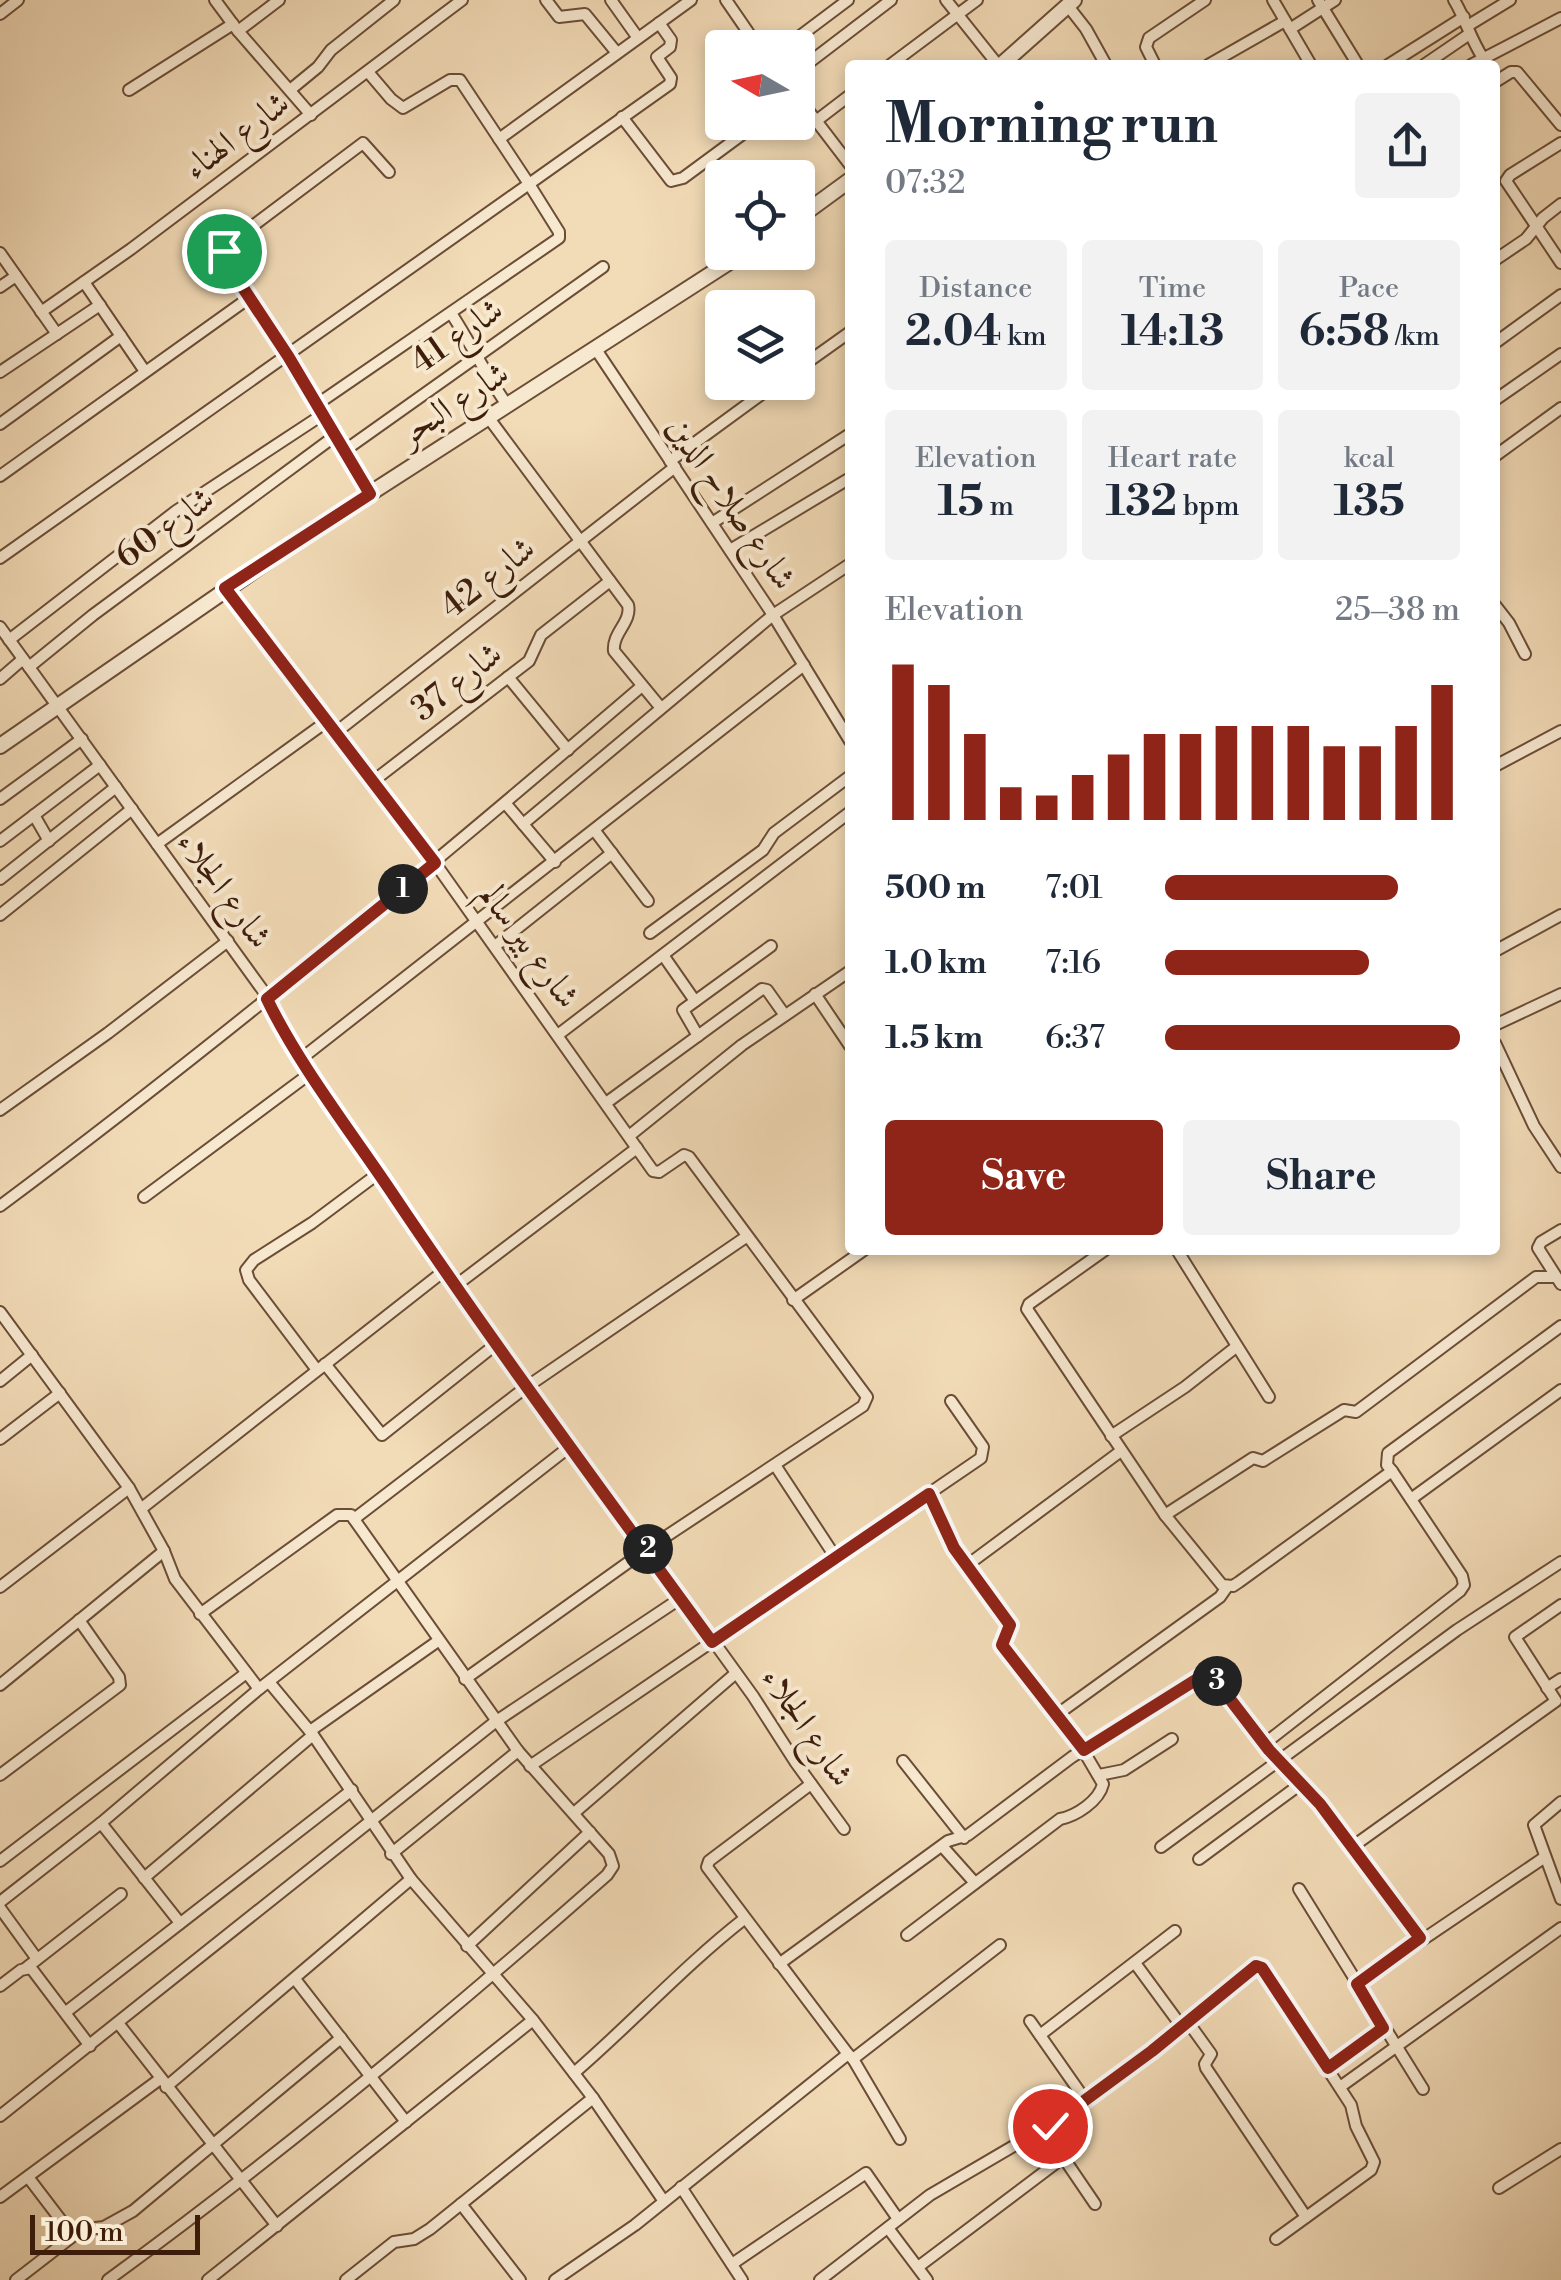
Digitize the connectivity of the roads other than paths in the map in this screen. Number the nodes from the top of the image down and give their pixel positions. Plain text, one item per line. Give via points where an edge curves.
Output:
1 (18, 0) edge
2 (215, 0) edge
3 (279, 0) edge
4 (394, 0) edge
5 (462, 0) edge
6 (546, 0) edge
7 (611, 0) edge
8 (691, 0) edge
9 (848, 0) edge
10 (891, 0) edge
11 (946, 0) edge
12 (977, 0) edge
13 (1205, 0) edge
14 (1273, 0) edge
15 (1335, 0) edge
16 (1454, 0) edge
17 (1510, 0) edge
18 (729, 1) edge
19 (1071, 3) edge
20 (1321, 4) edge
21 (0, 14) edge
22 (957, 14) junction
23 (1561, 18) edge
24 (659, 23) junction
25 (1288, 25) junction
26 (1467, 26) junction
27 (235, 28) junction
28 (748, 30) edge
29 (808, 30) edge
30 (638, 38) junction
31 (617, 54) junction
32 (1484, 58) junction
33 (815, 59) edge
34 (897, 60) edge
35 (996, 60) edge
36 (1006, 60) edge
37 (1103, 60) edge
38 (1152, 60) edge
39 (1218, 60) edge
40 (1307, 60) edge
41 (1355, 60) edge
42 (1398, 60) edge
43 (1430, 60) edge
44 (1480, 60) edge
45 (368, 72) junction
46 (1500, 79) edge
47 (129, 90) dead end
48 (290, 90) junction
49 (845, 99) edge
50 (311, 114) junction
51 (622, 117) junction
52 (816, 121) joint
53 (1561, 125) edge
54 (499, 138) junction
55 (734, 140) edge
56 (1561, 142) edge
57 (845, 159) edge
58 (389, 172) dead end
59 (529, 184) junction
60 (845, 184) edge
61 (1561, 204) edge
62 (815, 206) edge
63 (1536, 228) junction
64 (0, 253) edge
65 (1500, 257) edge
66 (1561, 263) edge
67 (603, 267) dead end
68 (718, 270) edge
69 (16, 276) junction
70 (84, 282) junction
71 (0, 287) edge
72 (1561, 295) edge
73 (249, 298) junction
74 (100, 305) junction
75 (41, 312) junction
76 (451, 313) junction
77 (57, 334) junction
78 (845, 335) edge
79 (121, 336) junction
80 (1500, 339) edge
81 (595, 348) junction
82 (1561, 354) edge
83 (288, 356) junction
84 (476, 356) junction
85 (815, 356) edge
86 (144, 370) junction
87 (0, 372) edge
88 (1500, 397) edge
89 (755, 400) edge
90 (506, 405) junction
91 (1561, 408) edge
92 (319, 410) junction
93 (488, 417) junction
94 (0, 424) edge
95 (335, 436) junction
96 (845, 437) edge
97 (1500, 449) edge
98 (344, 451) junction
99 (672, 464) junction
100 (0, 476) edge
101 (845, 481) edge
102 (370, 494) junction
103 (712, 523) junction
104 (582, 540) junction
105 (730, 550) junction
106 (0, 558) edge
107 (845, 567) edge
108 (610, 580) junction
109 (225, 588) junction
110 (1500, 611) edge
111 (773, 615) junction
112 (0, 627) edge
113 (9, 640) junction
114 (1525, 654) dead end
115 (26, 663) junction
116 (804, 666) junction
117 (508, 677) junction
118 (0, 679) edge
119 (642, 686) junction
120 (59, 706) junction
121 (661, 708) junction
122 (326, 722) junction
123 (1561, 731) edge
124 (845, 732) edge
125 (335, 733) junction
126 (82, 739) junction
127 (0, 746) edge
128 (568, 750) junction
129 (1500, 763) edge
130 (100, 765) junction
131 (845, 780) edge
132 (372, 782) junction
133 (116, 787) junction
134 (0, 798) edge
135 (506, 804) junction
136 (132, 809) junction
137 (34, 815) junction
138 (845, 816) edge
139 (523, 824) junction
140 (595, 831) junction
141 (0, 841) edge
142 (48, 841) junction
143 (157, 844) junction
144 (612, 854) junction
145 (554, 862) junction
146 (435, 863) junction
147 (0, 879) edge
148 (648, 901) dead end
149 (0, 915) edge
150 (1561, 915) edge
151 (478, 922) junction
152 (650, 933) dead end
153 (228, 941) junction
154 (1500, 945) edge
155 (495, 946) junction
156 (771, 946) dead end
157 (662, 955) junction
158 (845, 974) edge
159 (815, 994) junction
160 (1561, 994) edge
161 (267, 999) junction
162 (696, 1001) junction
163 (784, 1014) junction
164 (1500, 1024) edge
165 (559, 1034) junction
166 (698, 1036) junction
167 (845, 1039) edge
168 (1500, 1054) edge
169 (302, 1058) junction
170 (312, 1072) junction
171 (606, 1103) junction
172 (0, 1110) edge
173 (628, 1136) junction
174 (637, 1148) junction
175 (1561, 1167) edge
176 (379, 1173) junction
177 (144, 1197) dead end
178 (0, 1206) edge
179 (1561, 1230) edge
180 (746, 1237) junction
181 (857, 1255) edge
182 (1084, 1255) edge
183 (1180, 1255) edge
184 (444, 1271) junction
185 (1558, 1281) edge
186 (454, 1286) junction
187 (793, 1300) junction
188 (0, 1312) edge
189 (1561, 1326) edge
190 (495, 1345) junction
191 (1236, 1348) junction
192 (32, 1355) junction
193 (321, 1367) junction
194 (0, 1381) edge
195 (525, 1388) junction
196 (1561, 1390) edge
197 (60, 1393) junction
198 (1270, 1397) dead end
199 (951, 1401) dead end
200 (1111, 1436) junction
201 (0, 1439) edge
202 (568, 1448) junction
203 (1121, 1451) junction
204 (775, 1465) junction
205 (1392, 1471) junction
206 (129, 1488) junction
207 (929, 1494) junction
208 (1411, 1499) junction
209 (142, 1508) junction
210 (1165, 1515) junction
211 (354, 1519) junction
212 (647, 1549) junction
213 (164, 1551) junction
214 (836, 1558) junction
215 (966, 1566) junction
216 (1559, 1567) edge
217 (397, 1581) junction
218 (0, 1587) edge
219 (1227, 1587) junction
220 (681, 1598) junction
221 (1561, 1605) edge
222 (200, 1614) junction
223 (80, 1620) junction
224 (438, 1641) junction
225 (712, 1642) junction
226 (736, 1672) junction
227 (245, 1674) junction
228 (1561, 1678) edge
229 (465, 1679) junction
230 (269, 1682) junction
231 (0, 1685) edge
232 (1548, 1688) junction
233 (259, 1689) junction
234 (1056, 1716) junction
235 (496, 1722) junction
236 (312, 1733) junction
237 (1172, 1739) dead end
238 (1264, 1744) junction
239 (518, 1750) junction
240 (1084, 1750) junction
241 (903, 1761) dead end
242 (1280, 1762) junction
243 (530, 1766) junction
244 (0, 1775) edge
245 (1099, 1775) junction
246 (811, 1784) junction
247 (1302, 1784) junction
248 (352, 1790) junction
249 (1561, 1802) edge
250 (574, 1813) junction
251 (370, 1822) junction
252 (101, 1823) junction
253 (844, 1829) dead end
254 (590, 1832) junction
255 (964, 1838) junction
256 (942, 1846) junction
257 (1162, 1847) dead end
258 (1352, 1847) junction
259 (391, 1854) junction
260 (1545, 1857) junction
261 (1200, 1859) dead end
262 (0, 1861) edge
263 (144, 1878) junction
264 (410, 1879) junction
265 (975, 1883) junction
266 (1300, 1889) dead end
267 (121, 1894) dead end
268 (1561, 1899) edge
269 (0, 1904) edge
270 (744, 1918) junction
271 (180, 1923) junction
272 (1561, 1928) edge
273 (1176, 1931) dead end
274 (907, 1935) dead end
275 (1420, 1938) junction
276 (467, 1946) junction
277 (1000, 1946) dead end
278 (37, 1959) junction
279 (1134, 1962) junction
280 (779, 1964) junction
281 (26, 1968) junction
282 (494, 1975) junction
283 (295, 1979) junction
284 (1357, 1984) junction
285 (0, 1986) edge
286 (66, 2012) junction
287 (533, 2020) junction
288 (1030, 2021) dead end
289 (118, 2024) junction
290 (1185, 2024) junction
291 (1383, 2028) junction
292 (1040, 2035) junction
293 (340, 2038) junction
294 (90, 2046) junction
295 (1395, 2048) junction
296 (851, 2057) junction
297 (1328, 2068) junction
298 (574, 2072) junction
299 (369, 2075) junction
300 (163, 2083) junction
301 (1340, 2088) junction
302 (1422, 2089) dead end
303 (593, 2098) junction
304 (1086, 2101) junction
305 (0, 2116) edge
306 (406, 2122) junction
307 (1044, 2128) junction
308 (900, 2139) dead end
309 (213, 2146) junction
310 (1561, 2149) edge
311 (1064, 2157) junction
312 (28, 2177) junction
313 (241, 2181) junction
314 (681, 2187) junction
315 (1500, 2188) dead end
316 (0, 2198) edge
317 (662, 2200) junction
318 (461, 2204) junction
319 (1095, 2204) dead end
320 (1306, 2218) junction
321 (898, 2219) junction
322 (276, 2226) junction
323 (888, 2228) junction
324 (73, 2236) junction
325 (1276, 2239) dead end
326 (732, 2264) junction
327 (918, 2267) junction
328 (16, 2280) edge
329 (108, 2280) edge
330 (208, 2280) edge
331 (346, 2280) edge
332 (520, 2280) edge
333 (555, 2280) edge
334 (742, 2280) edge
335 (820, 2280) edge
336 (927, 2280) edge

1 - 21 street
2 - 27 street
3 - 27 street
4 - 48 street
5 - 45 street, شارع الهناء
6 - 31 street via 559,17 585,14
7 - 30 street
8 - 24 street
9 - 29 street
10 - 33 street
11 - 22 street
12 - 22 street
13 - 38 street via 1150,38
14 - 25 street
15 - 20 street
16 - 26 street
17 - 26 street
18 - 28 street
19 - 36 street
19 - 37 street
20 - 25 street
20 - 41 street
22 - 34 street
22 - 35 street
23 - 32 street
24 - 30 street
24 - 51 street via 671,40 658,58 670,84
25 - 39 street
25 - 40 street
26 - 32 street
26 - 42 street
26 - 43 street
27 - 47 street
27 - 48 street
30 - 31 street
31 - 54 street
32 - 44 street
45 - 50 street, شارع الهناء
45 - 54 street via 403,108 460,80
46 - 53 street via 1518,72
48 - 50 street
49 - 52 street
50 - 70 street, شارع الهناء
51 - 55 street via 670,181
51 - 59 street
52 - 57 street
54 - 59 street
56 - 63 street via 1506,178
58 - 73 street via 363,143 226,246 223,256
59 - 76 street via 558,238
59 - 83 street
60 - 62 street
61 - 63 street
63 - 65 street
63 - 66 street
64 - 69 street
67 - 84 street, شارع 41
68 - 81 street, شارع البحر
69 - 71 street
69 - 75 street
70 - 74 street
70 - 75 street, شارع الهناء
72 - 80 street
73 - 83 street
73 - 86 street
74 - 77 street
74 - 79 street
75 - 77 street
76 - 84 street
76 - 92 street
77 - 87 street
78 - 85 street
79 - 86 street
79 - 94 street
81 - 90 street, شارع البحر
81 - 99 street, شارع صلاح الدين
82 - 88 street
83 - 92 street
83 - 106 street
84 - 90 street
84 - 98 street, شارع 41
86 - 100 street
89 - 99 street, شارع 42
90 - 93 street, شارع البحر
91 - 97 street
92 - 95 street
92 - 113 street
93 - 102 street, شارع البحر
93 - 104 street
95 - 98 street
95 - 115 street, شارع 60
96 - 103 street
98 - 102 street
99 - 103 street, شارع صلاح الدين
99 - 104 street, شارع 42
101 - 105 street
102 - 109 street, شارع البحر
103 - 105 street, شارع صلاح الدين
104 - 108 street
104 - 125 street, شارع 42
105 - 111 street, شارع صلاح الدين
107 - 111 street
108 - 117 street, شارع 37 via 542,636 529,661
108 - 119 street via 630,612 612,647
109 - 120 street, شارع البحر
109 - 122 street, شارع بير سالم
110 - 114 street
111 - 116 street, شارع صلاح الدين
111 - 121 street
112 - 113 street, شارع الجلاء
113 - 115 street, شارع الجلاء
115 - 118 street, شارع 60
115 - 120 street, شارع الجلاء
116 - 124 street, شارع صلاح الدين
116 - 140 street
117 - 128 street
117 - 132 street, شارع 37
119 - 121 street
119 - 128 street
120 - 126 street, شارع الجلاء
120 - 127 street, شارع البحر
121 - 139 street
122 - 125 street, شارع بير سالم
122 - 143 street
123 - 129 street
125 - 132 street, شارع بير سالم
126 - 130 street, شارع الجلاء
126 - 134 street
128 - 135 street
130 - 133 street, شارع الجلاء
130 - 137 street
131 - 152 street
132 - 146 street, شارع بير سالم
133 - 136 street, شارع الجلاء
133 - 142 street
135 - 139 street
135 - 146 street
136 - 143 street, شارع الجلاء
136 - 149 street
137 - 141 street
137 - 142 street
138 - 157 street
139 - 145 street
140 - 144 street
140 - 145 street
142 - 147 street
143 - 153 street, شارع الجلاء
144 - 148 street
144 - 155 street
145 - 151 street
146 - 151 street, شارع بير سالم
146 - 161 street
150 - 154 street
151 - 155 street, شارع بير سالم
151 - 169 street
153 - 161 street, شارع الجلاء
153 - 172 street
155 - 165 street, شارع بير سالم
156 - 162 street
157 - 162 street
157 - 165 street
158 - 159 street
159 - 163 street
159 - 167 street
160 - 164 street
161 - 169 street, شارع الجلاء
161 - 178 street
162 - 166 street via 683,1013
163 - 166 street via 762,989
163 - 173 street
165 - 171 street, شارع بير سالم
166 - 171 street
168 - 175 street
169 - 170 street, شارع الجلاء
170 - 176 street, شارع الجلاء
170 - 177 street
171 - 173 street, شارع بير سالم
173 - 174 street, شارع بير سالم
174 - 180 street via 655,1173 689,1157
174 - 186 street
176 - 184 street, شارع الجلاء
176 - 193 street via 246,1270
179 - 185 street via 1538,1248
180 - 187 street
180 - 195 street
181 - 187 street
182 - 200 street via 1027,1310
183 - 191 street
184 - 186 street, شارع الجلاء
184 - 193 street
185 - 210 street via 1536,1277 1356,1412 1344,1410 1263,1461 1254,1458
186 - 190 street, شارع الجلاء
187 - 204 street via 861,1386 866,1402
188 - 192 street
189 - 205 street via 1388,1453
190 - 193 street via 382,1435
190 - 195 street, شارع الجلاء
191 - 198 street
191 - 200 street
192 - 194 street
192 - 197 street
193 - 209 street
195 - 202 street, شارع الجلاء
195 - 211 street
196 - 208 street
197 - 201 street
197 - 206 street
199 - 207 street via 984,1451
200 - 203 street
202 - 212 street, شارع الجلاء
202 - 217 street
203 - 210 street
203 - 215 street
204 - 212 street
204 - 214 street
205 - 208 street
205 - 219 street
206 - 209 street
206 - 218 street
207 - 214 street
207 - 215 street
208 - 238 street via 1462,1576 1462,1588
209 - 213 street
210 - 219 street
211 - 217 street
211 - 222 street via 337,1515
212 - 220 street, شارع الجلاء
212 - 229 street
213 - 222 street
213 - 223 street
214 - 225 street
215 - 234 street via 1010,1625 1002,1645
216 - 242 street via 1457,1630
217 - 224 street
217 - 230 street
219 - 234 street
220 - 225 street, شارع الجلاء
220 - 235 street
221 - 232 street via 1514,1637
222 - 227 street
223 - 231 street
223 - 244 street via 120,1684
224 - 229 street
224 - 236 street
225 - 226 street, شارع الجلاء
225 - 243 street
226 - 246 street, شارع الجلاء
226 - 250 street
227 - 233 street
227 - 262 street
228 - 232 street
229 - 235 street
230 - 233 street
230 - 236 street
232 - 258 street via 1556,1701
233 - 252 street
234 - 240 street
235 - 239 street
235 - 251 street
236 - 248 street
236 - 263 street
237 - 245 street via 1124,1770
238 - 240 street via 1210,1673
238 - 242 street
239 - 243 street
239 - 259 street
240 - 245 street
240 - 255 street
241 - 255 street
242 - 247 street
242 - 257 street
243 - 250 street
245 - 265 street via 1101,1792
246 - 253 street, شارع الجلاء
246 - 270 street via 708,1861 708,1871
247 - 258 street
247 - 261 street
248 - 251 street
248 - 271 street
249 - 260 street via 1534,1826
250 - 254 street
251 - 259 street
251 - 289 street
252 - 263 street
252 - 269 street
254 - 276 street
254 - 282 street via 613,1860 610,1871
255 - 256 street
256 - 265 street
256 - 280 street
258 - 275 street
259 - 264 street
260 - 268 street
260 - 275 street
263 - 271 street
264 - 276 street
264 - 283 street
265 - 274 street
266 - 284 street
267 - 278 street
269 - 278 street
270 - 280 street
270 - 298 street
271 - 286 street
272 - 295 street
273 - 279 street
275 - 284 street
276 - 282 street
277 - 296 street
278 - 281 street
279 - 290 street
279 - 292 street
280 - 296 street
281 - 285 street
281 - 286 street
282 - 287 street
282 - 299 street
283 - 293 street
283 - 300 street
284 - 291 street
286 - 294 street
287 - 298 street
287 - 306 street
288 - 292 street
289 - 294 street
289 - 300 street
290 - 297 street via 1260,1966
290 - 304 street
290 - 320 street via 1211,2054 1206,2068
291 - 295 street
291 - 297 street
292 - 304 street
293 - 299 street
293 - 309 street
294 - 305 street
295 - 301 street
295 - 302 street
296 - 308 street
296 - 314 street
297 - 301 street
298 - 303 street
299 - 306 street
299 - 313 street
300 - 309 street
300 - 312 street
301 - 320 street via 1374,2166
303 - 317 street
303 - 318 street
304 - 307 street
306 - 322 street
307 - 311 street
307 - 321 street
309 - 313 street
309 - 324 street via 120,2220
310 - 315 street
311 - 319 street
311 - 327 street
312 - 316 street
312 - 324 street
313 - 322 street
313 - 329 street
314 - 317 street
314 - 326 street
317 - 333 street
318 - 331 street via 422,2234 394,2242
318 - 332 street
320 - 325 street
321 - 323 street
321 - 326 street via 866,2173
322 - 330 street
323 - 327 street
323 - 335 street
324 - 328 street
326 - 334 street
327 - 336 street

